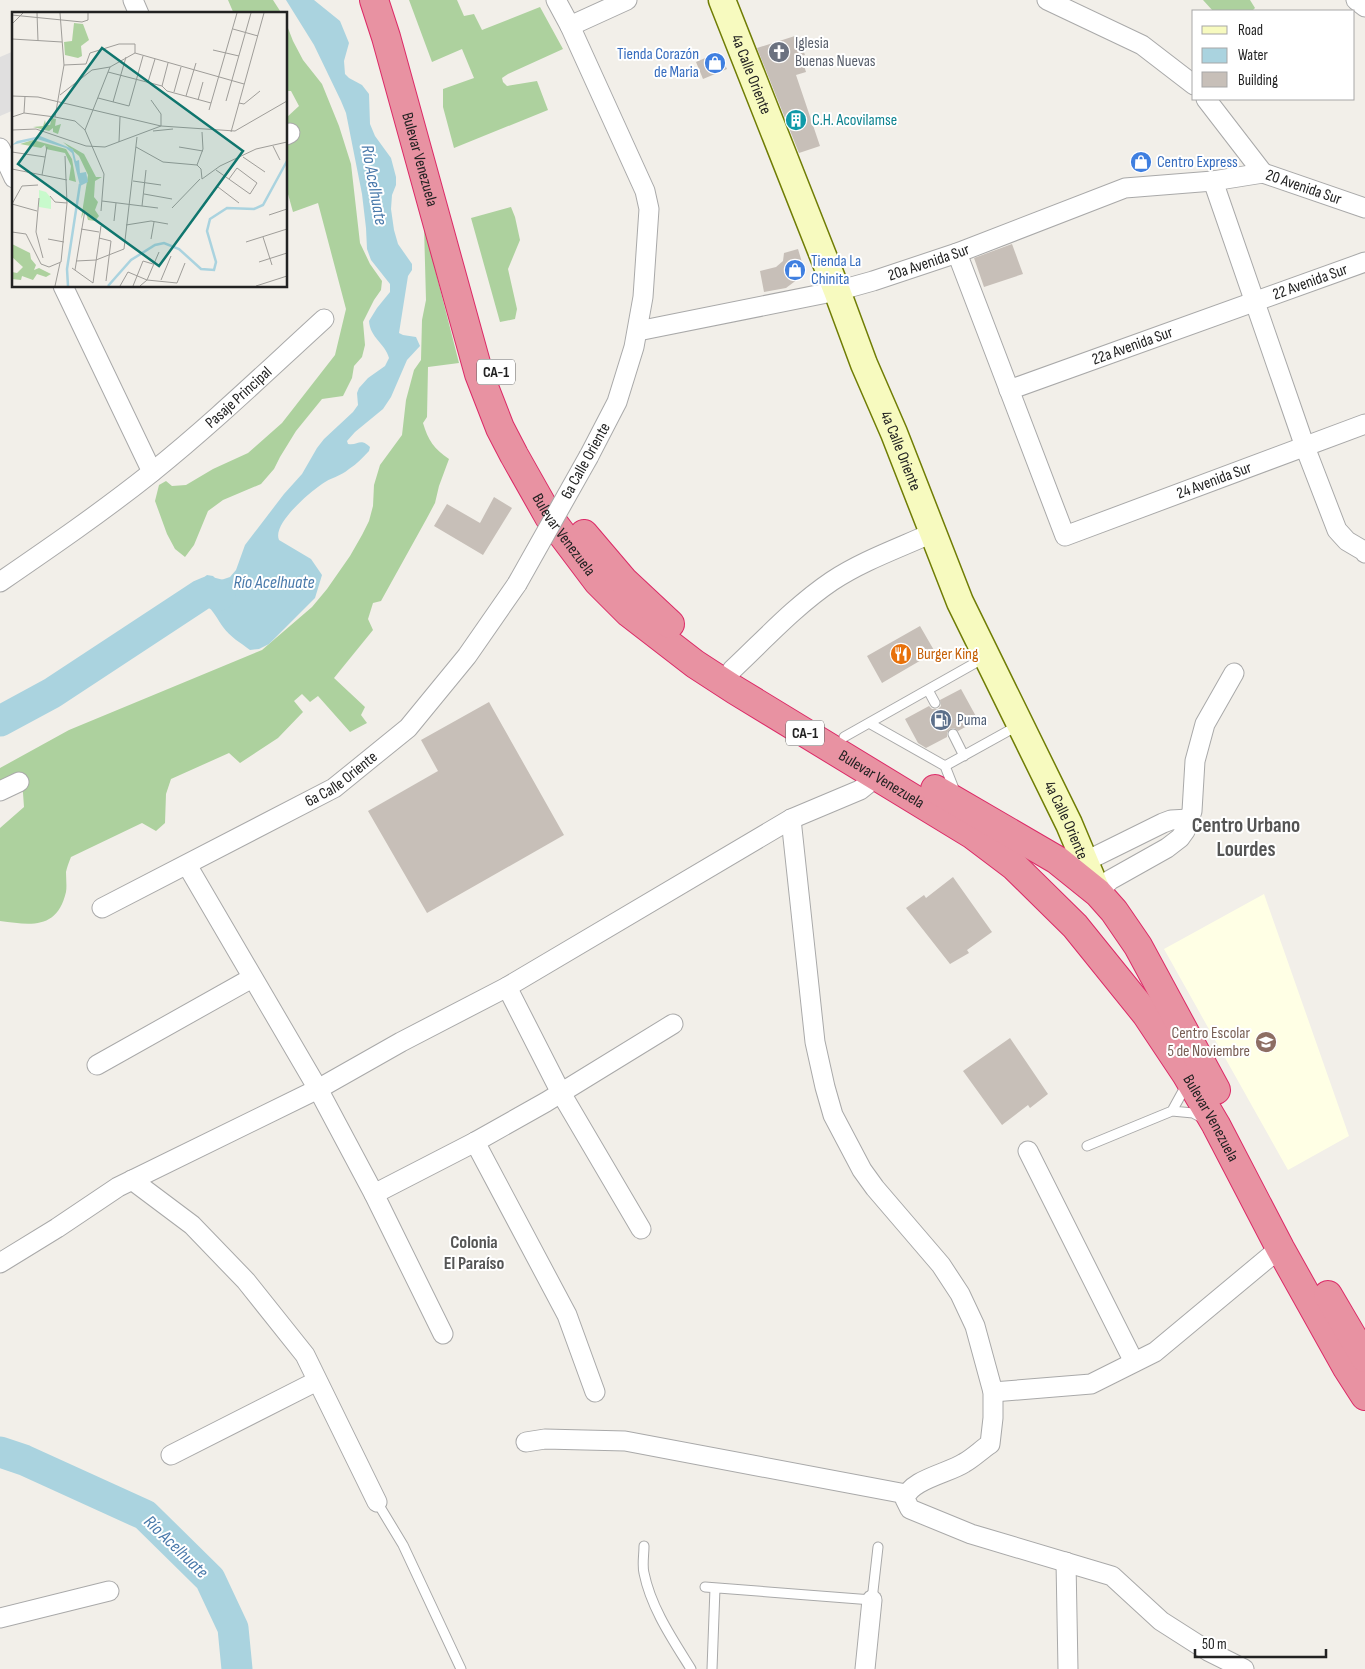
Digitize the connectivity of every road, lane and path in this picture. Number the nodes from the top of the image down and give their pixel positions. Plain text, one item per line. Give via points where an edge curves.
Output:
1 (132, 0) edge
2 (374, 0) edge
3 (391, 0) edge
4 (556, 0) edge
5 (627, 0) edge
6 (722, 0) edge
7 (1047, 0) edge
8 (1356, 0) edge
9 (1365, 7) edge
10 (138, 12) edge
11 (570, 26) junction
12 (1192, 83) edge
13 (1207, 100) edge
14 (0, 148) edge
15 (1263, 172) junction
16 (12, 174) edge
17 (1214, 181) junction
18 (1365, 208) edge
19 (957, 253) junction
20 (1365, 262) edge
21 (65, 288) edge
22 (837, 291) junction
23 (1255, 301) junction
24 (324, 319) dead end
25 (638, 331) junction
26 (1009, 390) junction
27 (1365, 424) edge
28 (1305, 447) junction
29 (152, 472) junction
30 (932, 533) junction
31 (1365, 552) edge
32 (0, 582) edge
33 (987, 657) junction
34 (732, 670) junction
35 (1234, 672) dead end
36 (928, 690) junction
37 (935, 703) dead end
38 (869, 722) junction
39 (1020, 725) junction
40 (953, 734) dead end
41 (844, 737) junction
42 (964, 756) junction
43 (945, 766) junction
44 (874, 775) junction
45 (19, 782) dead end
46 (0, 791) edge
47 (959, 803) junction
48 (791, 819) junction
49 (1189, 820) junction
50 (187, 865) junction
51 (1078, 865) junction
52 (1098, 892) junction
53 (102, 908) dead end
54 (1055, 908) junction
55 (252, 978) junction
56 (508, 987) junction
57 (674, 1024) dead end
58 (97, 1064) dead end
59 (1186, 1074) junction
60 (318, 1089) junction
61 (561, 1093) junction
62 (1172, 1111) junction
63 (1216, 1124) junction
64 (475, 1142) junction
65 (1087, 1146) dead end
66 (1028, 1151) dead end
67 (132, 1180) junction
68 (374, 1194) junction
69 (641, 1229) dead end
70 (1280, 1248) junction
71 (0, 1263) edge
72 (443, 1334) dead end
73 (1365, 1358) edge
74 (1134, 1362) junction
75 (317, 1381) junction
76 (595, 1392) dead end
77 (993, 1392) junction
78 (1365, 1396) edge
79 (526, 1442) dead end
80 (171, 1455) dead end
81 (906, 1494) junction
82 (377, 1502) joint
83 (644, 1546) dead end
84 (878, 1547) dead end
85 (1066, 1562) junction
86 (705, 1587) dead end
87 (715, 1588) junction
88 (109, 1591) dead end
89 (872, 1600) junction
90 (0, 1618) edge
91 (461, 1669) edge
92 (691, 1669) edge
93 (712, 1669) edge
94 (865, 1669) edge
95 (1068, 1669) edge
96 (1244, 1669) edge

1 - 10 street
2 - 44 highway, Bulevar Venezuela / CA-1 via 479,374 500,428 549,517 598,582 629,613 734,690
3 - 34 highway, Bulevar Venezuela / CA-1 via 417,85 474,303 497,377 519,430 569,516 624,582 690,641
4 - 11 street, 6a Calle Oriente
5 - 11 street
6 - 22 street, 4a Calle Oriente
7 - 12 street via 1142,44
8 - 9 street
11 - 25 street, 6a Calle Oriente via 648,198
13 - 15 street
14 - 16 street
15 - 17 street, 20 Avenida Sur
15 - 18 street, 20 Avenida Sur
17 - 19 street, 20a Avenida Sur via 1125,188
17 - 23 street
19 - 22 street, 20a Avenida Sur
19 - 26 street
20 - 23 street, 22 Avenida Sur
21 - 29 street
22 - 25 street, 20a Avenida Sur
22 - 30 street, 4a Calle Oriente
23 - 26 street, 22a Avenida Sur
23 - 28 street
24 - 29 street, Pasaje Principal
25 - 50 street, 6a Calle Oriente, bridge via 617,402 517,584 467,656 408,728 334,788
26 - 28 street, 24 Avenida Sur via 1065,536
27 - 28 street, 24 Avenida Sur
28 - 31 street via 1338,530 1347,541
29 - 32 street, Pasaje Principal
30 - 33 street, 4a Calle Oriente
30 - 34 street via 832,581
33 - 36 lane
33 - 39 street, 4a Calle Oriente
34 - 41 highway, Bulevar Venezuela / CA-1
35 - 49 street via 1205,724 1195,761
36 - 37 lane
36 - 38 lane
38 - 41 lane
38 - 43 lane
39 - 42 lane
39 - 51 street, 4a Calle Oriente via 1069,824
40 - 42 lane
41 - 47 highway, Bulevar Venezuela / CA-1
42 - 43 lane
43 - 47 lane
44 - 48 street via 860,790
44 - 54 highway, Bulevar Venezuela / CA-1 via 973,835 1014,866
45 - 46 street
47 - 51 highway, Bulevar Venezuela / CA-1 via 1042,851
48 - 56 street
48 - 77 street via 815,1042 833,1115 862,1170 941,1265 960,1294 980,1338
49 - 51 street via 1163,823
49 - 52 street via 1180,838 1110,880
50 - 53 street, 6a Calle Oriente
50 - 55 street
51 - 52 highway, Bulevar Venezuela / CA-1
52 - 54 highway via 1089,908 1079,912
52 - 73 highway, Bulevar Venezuela / CA-1 via 1149,964 1317,1278
54 - 59 highway, Bulevar Venezuela / CA-1 via 1075,926 1146,1014
55 - 58 street
55 - 60 street
56 - 60 street
56 - 61 street
57 - 61 street
59 - 62 lane via 1183,1091
59 - 63 highway, Bulevar Venezuela / CA-1
60 - 67 street
60 - 68 street
61 - 64 street
61 - 69 street
62 - 63 lane via 1193,1113
62 - 65 lane
63 - 70 highway, Bulevar Venezuela / CA-1
64 - 68 street
64 - 76 street via 567,1314
66 - 74 street
67 - 71 street
67 - 75 street via 192,1225 246,1281 305,1355
68 - 72 street
70 - 74 street via 1155,1352
70 - 78 highway, Bulevar Venezuela / CA-1
74 - 77 street via 1090,1384
75 - 80 street
75 - 82 street
77 - 81 street via 990,1444 963,1464 915,1485
79 - 81 street via 545,1439 625,1441
81 - 85 street via 910,1509 972,1534
82 - 91 lane via 403,1545
83 - 92 lane via 643,1572 648,1588
84 - 89 lane
85 - 95 street
85 - 96 street via 1112,1576 1161,1621
86 - 87 lane
87 - 89 lane
87 - 93 lane
88 - 90 street
89 - 94 street

